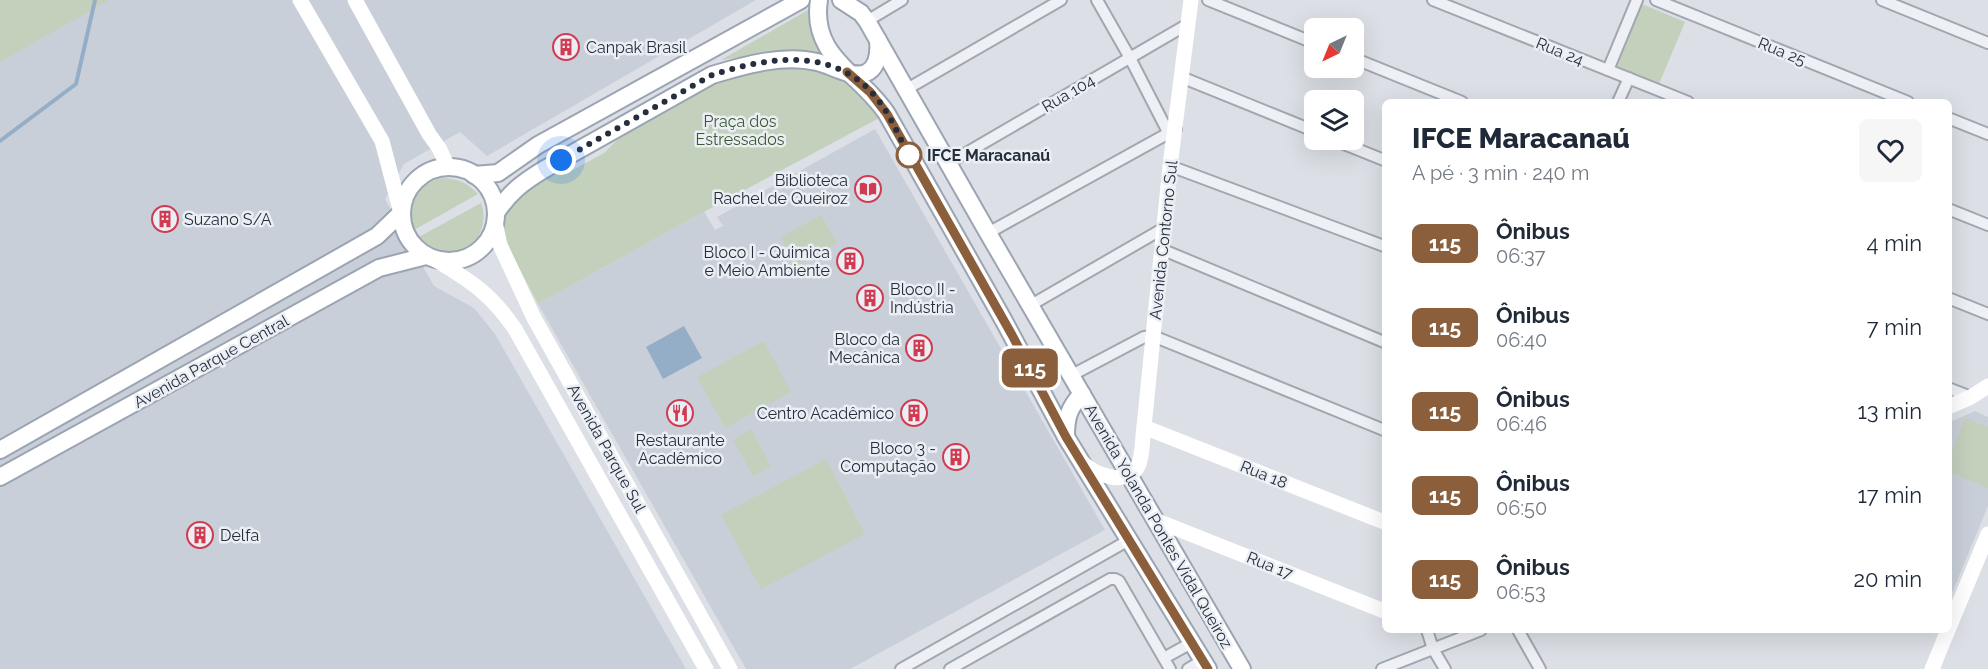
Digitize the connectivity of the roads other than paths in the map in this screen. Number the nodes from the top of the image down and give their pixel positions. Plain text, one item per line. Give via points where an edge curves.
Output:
1 (300, 0) edge
2 (355, 0) edge
3 (801, 0) edge
4 (819, 0) edge
5 (841, 0) edge
6 (902, 0) edge
7 (1061, 0) edge
8 (1097, 0) edge
9 (1191, 0) edge
10 (1208, 0) edge
11 (1433, 0) edge
12 (1637, 0) edge
13 (1656, 0) edge
14 (1882, 0) edge
15 (861, 11) edge
16 (1188, 24) junction
17 (1304, 39) edge
18 (878, 40) junction
19 (1988, 43) edge
20 (1130, 58) junction
21 (1364, 62) edge
22 (1608, 70) junction
23 (847, 72) junction
24 (1181, 77) junction
25 (1629, 78) junction
26 (907, 89) junction
27 (1455, 99) edge
28 (1619, 99) edge
29 (1681, 99) edge
30 (1901, 99) edge
31 (1952, 120) edge
32 (1304, 127) edge
33 (1172, 130) junction
34 (1988, 134) edge
35 (1359, 150) edge
36 (1382, 159) edge
37 (949, 163) junction
38 (1170, 166) junction
39 (448, 167) junction
40 (474, 175) junction
41 (1952, 211) edge
42 (401, 213) junction
43 (495, 217) junction
44 (1988, 225) edge
45 (1164, 228) junction
46 (988, 233) junction
47 (1382, 245) edge
48 (1161, 249) junction
49 (431, 258) junction
50 (1952, 300) edge
51 (1031, 305) junction
52 (1988, 314) edge
53 (1153, 336) junction
54 (1382, 341) edge
55 (1072, 375) junction
56 (1988, 386) edge
57 (1952, 390) edge
58 (1082, 394) junction
59 (1971, 397) junction
60 (1952, 405) edge
61 (1144, 427) junction
62 (1382, 429) edge
63 (1066, 437) junction
64 (0, 450) edge
65 (1080, 460) junction
66 (1128, 474) junction
67 (0, 477) edge
68 (1155, 520) junction
69 (1382, 521) edge
70 (1988, 534) edge
71 (1129, 540) junction
72 (1983, 559) edge
73 (1382, 610) edge
74 (1952, 622) edge
75 (1429, 633) edge
76 (1473, 633) edge
77 (1520, 633) edge
78 (1947, 633) edge
79 (1193, 642) junction
80 (1433, 649) junction
81 (1164, 658) junction
82 (1206, 664) edge
83 (706, 669) edge
84 (730, 669) edge
85 (901, 669) edge
86 (950, 669) edge
87 (1170, 669) edge
88 (1188, 669) edge
89 (1242, 669) edge
90 (1382, 669) edge
91 (1444, 669) edge
92 (1540, 669) edge
93 (1932, 669) edge

1 - 42 street via 382,141
2 - 39 street
3 - 40 main road via 538,146 498,173
4 - 23 main road via 817,15 823,38
5 - 15 main road
6 - 15 street
7 - 26 street
8 - 20 street
9 - 16 street, Avenida Contorno Sul
10 - 17 street
11 - 22 street, Rua 24
12 - 22 street
13 - 30 street, Rua 25
14 - 19 street
15 - 18 main road, Avenida Yolanda Pontes Vidal Queiroz
16 - 20 street, Rua 104
16 - 24 street, Avenida Contorno Sul
18 - 23 main road via 873,67 864,74
18 - 26 main road, Avenida Yolanda Pontes Vidal Queiroz
20 - 33 street
20 - 37 street, Rua 104
21 - 27 street
22 - 25 street, Rua 24
23 - 43 main road via 818,62 788,59 712,75 527,180 506,197
23 - 63 main road, Avenida Yolanda Pontes Vidal Queiroz via 887,114
24 - 32 street
24 - 33 street, Avenida Contorno Sul
25 - 28 street
25 - 29 street, Rua 24
26 - 37 main road, Avenida Yolanda Pontes Vidal Queiroz
31 - 34 street
33 - 38 street, Avenida Contorno Sul
33 - 46 street
35 - 36 street
37 - 46 main road, Avenida Yolanda Pontes Vidal Queiroz
38 - 45 street, Avenida Contorno Sul
38 - 47 street
39 - 40 main road
39 - 42 main road via 421,176 404,198
40 - 43 main road via 490,192
41 - 44 street
42 - 49 main road via 408,238
42 - 64 main road, Avenida Parque Central via 377,236
43 - 49 main road via 488,240 474,254 456,261
43 - 84 street, Avenida Parque Sul via 500,245 534,318
45 - 48 street, Avenida Contorno Sul
45 - 51 street
46 - 51 main road, Avenida Yolanda Pontes Vidal Queiroz
48 - 53 street, Avenida Contorno Sul
48 - 54 street
49 - 67 main road, Avenida Parque Central via 378,268
49 - 83 street, Avenida Parque Sul via 487,294 515,329
50 - 52 street
51 - 55 main road, Avenida Yolanda Pontes Vidal Queiroz
53 - 55 street via 1144,337
53 - 61 street, Avenida Contorno Sul
53 - 62 street
55 - 58 main road, Avenida Yolanda Pontes Vidal Queiroz
56 - 59 street
57 - 59 street
58 - 63 main road via 1070,409
58 - 66 main road, Avenida Yolanda Pontes Vidal Queiroz
59 - 60 street
61 - 66 street, Avenida Contorno Sul via 1138,466
61 - 69 street, Rua 18
63 - 65 main road, Avenida Yolanda Pontes Vidal Queiroz
65 - 66 street via 1100,474 1119,478
65 - 71 main road, Avenida Yolanda Pontes Vidal Queiroz
66 - 68 main road, Avenida Yolanda Pontes Vidal Queiroz
68 - 73 street, Rua 17
68 - 89 main road, Avenida Yolanda Pontes Vidal Queiroz
70 - 72 street
71 - 79 main road, Avenida Yolanda Pontes Vidal Queiroz
71 - 85 street
72 - 74 street
75 - 80 street
76 - 80 street
77 - 92 street
78 - 93 street
79 - 81 street
79 - 82 main road, Avenida Yolanda Pontes Vidal Queiroz
80 - 90 street
80 - 91 street
81 - 86 street via 1119,581 1110,579
81 - 87 street
82 - 88 street

